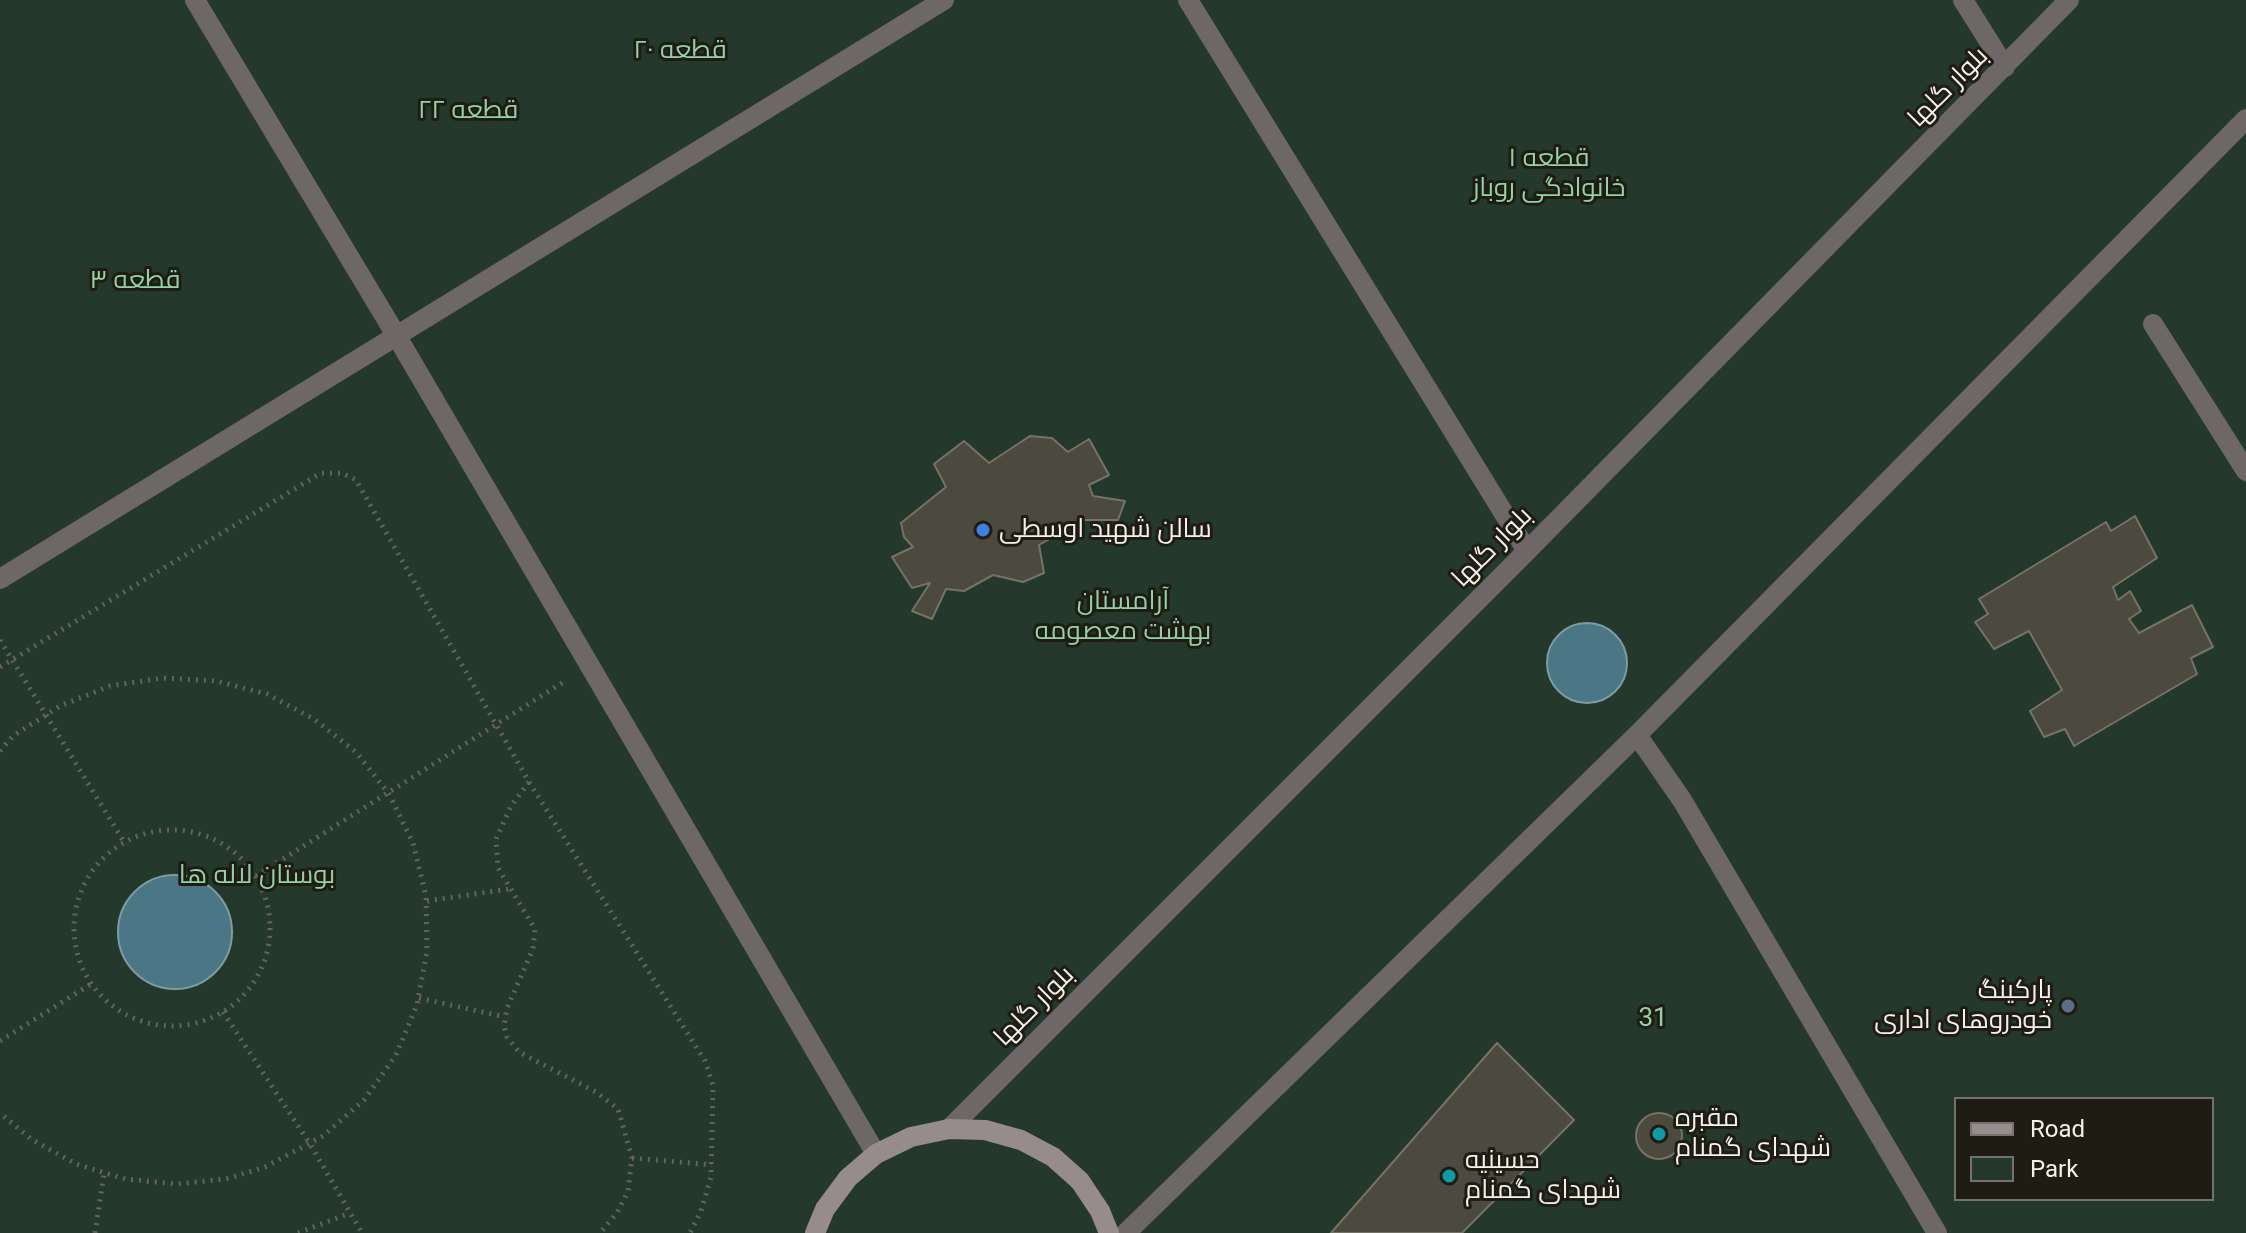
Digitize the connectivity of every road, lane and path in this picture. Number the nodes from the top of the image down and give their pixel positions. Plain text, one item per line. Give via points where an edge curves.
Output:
1 (195, 0) edge
2 (944, 0) edge
3 (1188, 0) edge
4 (1963, 0) edge
5 (2069, 0) edge
6 (2005, 67) junction
7 (2246, 119) edge
8 (2153, 324) dead end
9 (396, 335) junction
10 (2246, 471) edge
11 (1527, 551) junction
12 (0, 579) edge
13 (0, 640) edge
14 (12, 659) junction
15 (590, 665) junction
16 (0, 667) edge
17 (45, 715) junction
18 (497, 724) junction
19 (1637, 735) junction
20 (0, 751) edge
21 (529, 782) junction
22 (389, 794) junction
23 (124, 842) junction
24 (256, 876) junction
25 (509, 889) junction
26 (426, 902) junction
27 (91, 984) junction
28 (419, 998) junction
29 (223, 1012) junction
30 (505, 1017) junction
31 (0, 1041) edge
32 (0, 1113) edge
33 (949, 1129) junction
34 (310, 1144) junction
35 (876, 1154) junction
36 (632, 1158) junction
37 (712, 1165) junction
38 (104, 1173) junction
39 (350, 1213) junction
40 (95, 1233) edge
41 (298, 1233) edge
42 (362, 1233) edge
43 (600, 1233) edge
44 (690, 1233) edge
45 (815, 1233) edge
46 (1109, 1233) edge
47 (1126, 1233) edge
48 (1937, 1233) edge

1 - 9 lane
2 - 9 lane
3 - 11 lane
4 - 6 lane
5 - 6 lane, بلوار گلها
6 - 11 lane, بلوار گلها
7 - 19 lane
8 - 10 lane
9 - 12 lane
9 - 15 lane
11 - 33 lane, بلوار گلها
13 - 14 path
14 - 16 path
14 - 17 path
14 - 18 path via 321,473 342,473 356,480
15 - 18 path
15 - 35 lane
17 - 20 path
17 - 22 path via 110,686 163,678 216,681 267,694 314,719 356,752
17 - 23 path
18 - 21 path
18 - 22 path
19 - 47 lane
19 - 48 lane via 1682,800
21 - 25 path via 496,839 498,868
21 - 37 path via 705,1061 713,1085
22 - 24 path
22 - 26 path via 413,843
23 - 24 path via 161,829 192,831 221,842
23 - 27 path via 89,875 76,903 73,934
24 - 29 path via 270,920 268,950 257,977
25 - 26 path
25 - 30 path via 535,929 533,949
26 - 28 path via 427,951
27 - 29 path via 123,1014 154,1025 187,1025
27 - 31 path
28 - 30 path
28 - 34 path via 396,1055 364,1100
29 - 34 path
30 - 36 path via 507,1037 519,1052 618,1109
32 - 38 path via 31,1139
33 - 35 main road via 911,1137
33 - 46 main road via 985,1130 1053,1157 1080,1181
34 - 38 path via 226,1179 176,1184
34 - 39 path
35 - 45 main road via 848,1178
36 - 37 path
36 - 43 path via 628,1191
37 - 44 path
38 - 40 path
39 - 41 path
39 - 42 path

